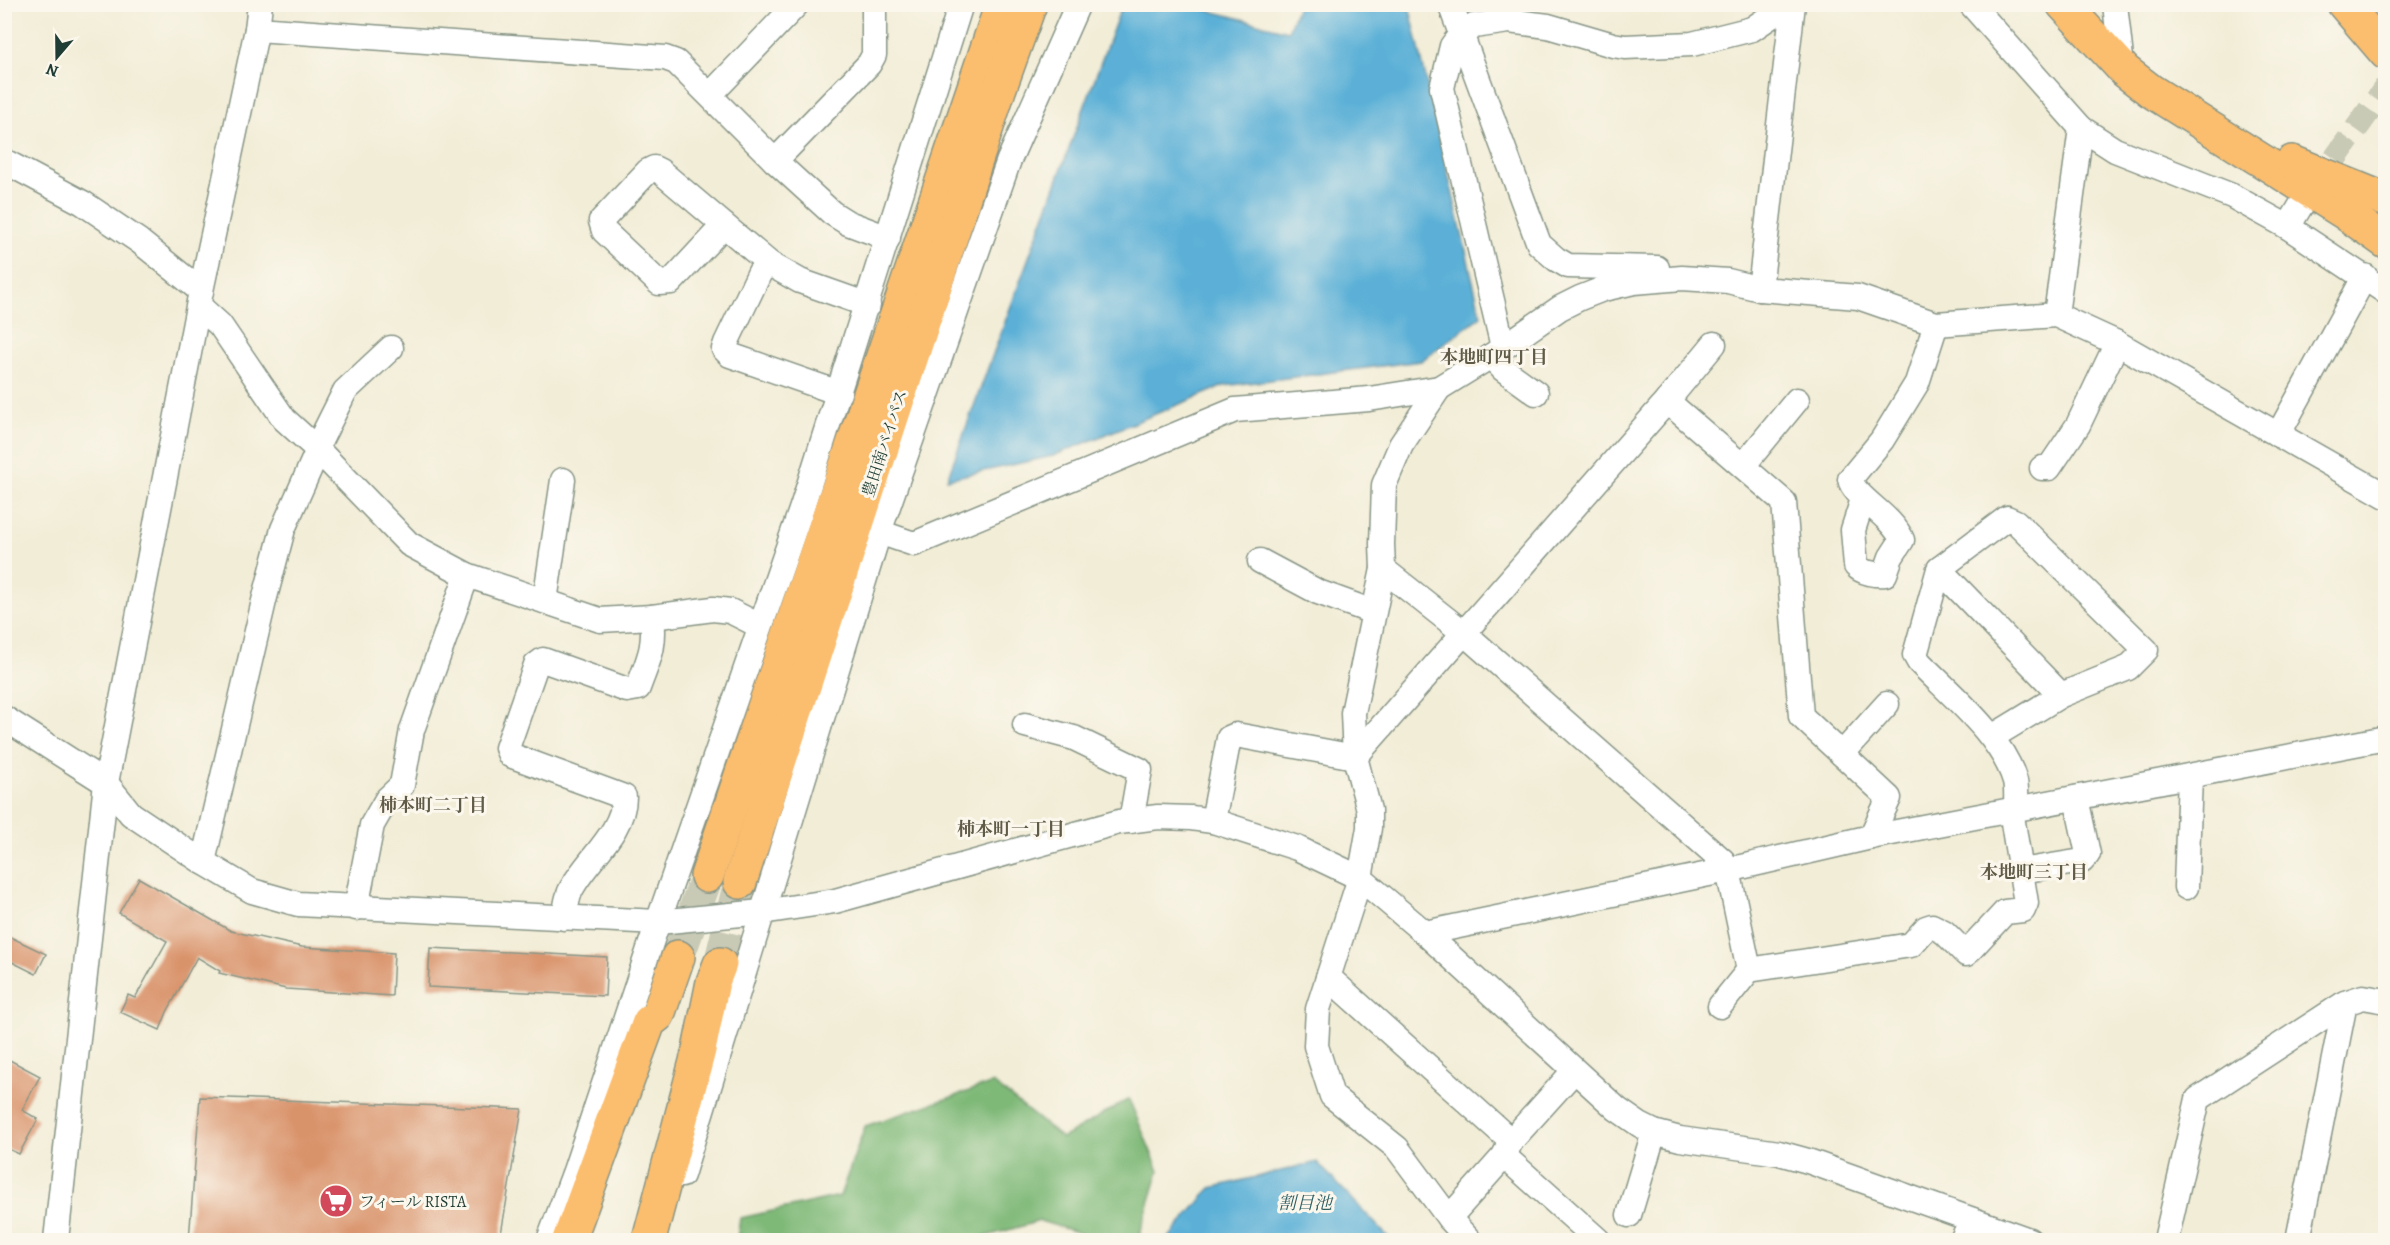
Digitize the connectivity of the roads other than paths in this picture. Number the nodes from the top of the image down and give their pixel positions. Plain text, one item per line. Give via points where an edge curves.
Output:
1 (260, 4) edge
2 (797, 4) edge
3 (874, 4) edge
4 (961, 4) edge
5 (1002, 4) edge
6 (1030, 4) edge
7 (1078, 4) edge
8 (1450, 4) edge
9 (1791, 4) edge
10 (1971, 4) edge
11 (2063, 4) edge
12 (2115, 4) edge
13 (2344, 4) edge
14 (2363, 4) edge
15 (1507, 13) edge
16 (2385, 24) edge
17 (256, 29) junction
18 (1461, 34) junction
19 (2385, 53) edge
20 (2125, 71) junction
21 (710, 96) junction
22 (2081, 128) junction
23 (2211, 129) junction
24 (4, 161) edge
25 (775, 161) junction
26 (2385, 200) edge
27 (2303, 202) tunnel mouth
28 (724, 225) junction
29 (2288, 227) junction
30 (888, 238) junction
31 (2385, 242) edge
32 (770, 264) junction
33 (2365, 276) junction
34 (1706, 279) junction
35 (1760, 289) junction
36 (2385, 292) edge
37 (200, 298) junction
38 (868, 305) junction
39 (2056, 315) junction
40 (1936, 324) junction
41 (2117, 343) junction
42 (1714, 344) dead end
43 (391, 348) dead end
44 (1497, 351) junction
45 (1439, 387) junction
46 (839, 393) junction
47 (1536, 393) dead end
48 (1797, 400) dead end
49 (1667, 401) junction
50 (2278, 435) junction
51 (317, 450) junction
52 (1743, 466) junction
53 (2042, 468) dead end
54 (563, 480) dead end
55 (2385, 496) edge
56 (1863, 499) dead end
57 (879, 532) junction
58 (1260, 561) dead end
59 (1383, 569) junction
60 (1939, 569) junction
61 (467, 575) junction
62 (545, 601) junction
63 (1373, 612) junction
64 (652, 617) junction
65 (760, 626) junction
66 (1464, 633) junction
67 (2061, 695) junction
68 (1887, 704) dead end
69 (4, 718) edge
70 (1025, 724) dead end
71 (1992, 737) junction
72 (2385, 738) edge
73 (1842, 754) junction
74 (1355, 758) junction
75 (2190, 776) junction
76 (106, 783) junction
77 (2076, 798) junction
78 (2014, 809) junction
79 (1131, 821) junction
80 (1213, 821) junction
81 (1871, 837) junction
82 (203, 862) junction
83 (1728, 870) junction
84 (2021, 871) junction
85 (707, 876) tunnel mouth
86 (1360, 878) junction
87 (740, 882) tunnel mouth
88 (2186, 887) dead end
89 (356, 908) junction
90 (762, 912) junction
91 (564, 918) junction
92 (658, 922) junction
93 (1425, 933) junction
94 (678, 957) tunnel mouth
95 (1749, 970) junction
96 (716, 973) tunnel mouth
97 (1328, 977) junction
98 (2385, 1001) edge
99 (2345, 1003) junction
100 (1720, 1006) dead end
101 (1574, 1071) junction
102 (1654, 1132) junction
103 (1508, 1148) junction
104 (1629, 1215) dead end
105 (1449, 1218) junction
106 (1967, 1230) edge
107 (56, 1240) edge
108 (549, 1240) edge
109 (569, 1240) edge
110 (649, 1240) edge
111 (665, 1240) edge
112 (1469, 1240) edge
113 (1598, 1240) edge
114 (2029, 1240) edge
115 (2166, 1240) edge
116 (2298, 1240) edge

1 - 17 street
2 - 21 street
3 - 25 street via 874,55 869,64
4 - 30 street
5 - 85 highway, 豊田南バイパス
6 - 87 highway, 豊田南バイパス
7 - 57 street via 1009,160
8 - 18 street
9 - 15 street via 1752,29 1692,44 1612,45
9 - 35 street
10 - 22 street
11 - 20 highway
12 - 20 street
13 - 19 highway
14 - 16 highway
15 - 18 street
17 - 21 street via 665,58 676,62
17 - 37 street
18 - 34 street via 1539,244 1568,266 1692,269
18 - 44 street via 1452,46 1443,88
20 - 23 highway
21 - 25 street
22 - 29 street via 2115,150 2232,196
22 - 39 street
23 - 26 highway
23 - 31 highway
24 - 37 street via 83,203 138,241
25 - 30 street via 832,213
27 - 29 street
28 - 28 street via 654,168 601,221 604,231 659,283 671,282
28 - 32 street
29 - 33 street
30 - 38 street
32 - 38 street via 800,281
32 - 46 street via 760,272 724,349 730,355
33 - 36 street
33 - 50 street
34 - 35 street
34 - 44 street via 1664,279 1603,289 1560,308
35 - 40 street via 1858,297
37 - 51 street via 284,419
37 - 76 street
38 - 46 street
39 - 40 street
39 - 41 street
40 - 56 street via 1917,383 1882,440 1850,479
41 - 50 street
41 - 53 street via 2078,425 2049,468
42 - 49 street
43 - 51 street via 345,391
44 - 45 street
44 - 47 street via 1503,369
45 - 57 street via 1369,399 1235,410 915,544
45 - 59 street via 1401,445 1384,485
46 - 65 street
48 - 52 street
49 - 52 street
49 - 66 street
50 - 55 street
51 - 61 street via 409,544
51 - 82 street via 283,529
52 - 73 street via 1784,502 1801,716
54 - 62 street
57 - 90 street
58 - 63 street via 1318,592
59 - 63 street
59 - 66 street
60 - 67 street
60 - 67 street via 2007,518 2016,522 2146,650 2128,668
60 - 71 street via 1915,655
61 - 62 street
61 - 89 street via 412,730 402,785 387,799 372,825
62 - 64 street via 600,620
63 - 74 street via 1353,713
64 - 65 street via 713,609 730,611
64 - 91 street via 652,648 638,688 627,690 543,660 537,665 507,747 510,755 624,797 624,807 611,833 571,887
65 - 92 street
66 - 74 street
66 - 83 street
67 - 71 street
68 - 73 street
69 - 76 street
70 - 79 street via 1074,738 1140,770
71 - 78 street via 2016,784
72 - 75 street
73 - 81 street via 1889,798
74 - 80 street via 1236,735 1228,738
74 - 86 street via 1370,828
75 - 77 street
75 - 88 street
76 - 82 street via 131,814
76 - 107 street
77 - 78 street
77 - 84 street via 2088,854 2082,861
78 - 81 street
78 - 84 street
79 - 80 street via 1158,817
79 - 90 street via 835,901
80 - 86 street via 1297,848
81 - 83 street
82 - 89 street via 252,891 298,904
83 - 93 street
83 - 95 street
84 - 95 street via 2026,903 2023,910 2005,912 1966,954 1932,926 1911,945
86 - 93 street
86 - 97 street
89 - 91 street
90 - 92 street
90 - 111 street
91 - 92 street
92 - 108 street
93 - 101 street
94 - 109 highway via 658,1015 649,1022
95 - 100 street
96 - 110 highway
97 - 103 street
97 - 105 street via 1318,1009 1316,1046 1332,1096 1397,1149
98 - 99 street via 2362,997
99 - 115 street via 2198,1099
99 - 116 street
101 - 102 street via 1617,1109
101 - 103 street
102 - 104 street
102 - 106 street via 1808,1161
103 - 105 street
103 - 113 street
105 - 112 street
106 - 114 street

